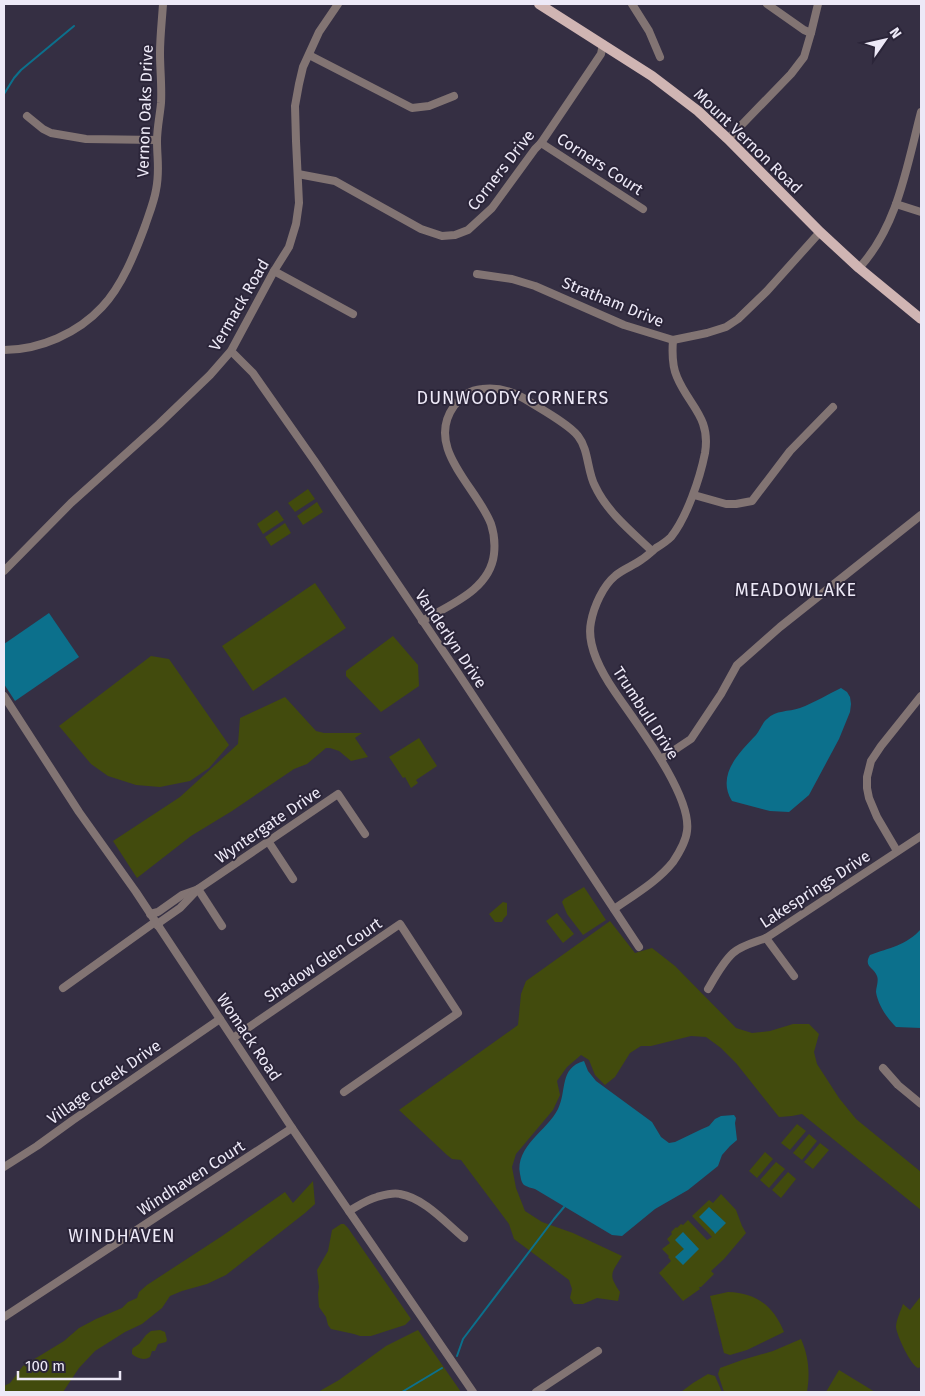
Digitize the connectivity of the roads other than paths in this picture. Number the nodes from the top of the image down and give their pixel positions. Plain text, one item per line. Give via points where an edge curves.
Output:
1 (163, 4) edge
2 (327, 4) edge
3 (539, 4) edge
4 (632, 4) edge
5 (767, 4) edge
6 (818, 4) edge
7 (336, 6) edge
8 (812, 33) junction
9 (602, 44) junction
10 (309, 55) junction
11 (660, 57) dead end
12 (454, 96) dead end
13 (921, 112) edge
14 (27, 116) dead end
15 (728, 139) junction
16 (157, 140) junction
17 (541, 142) junction
18 (298, 174) junction
19 (896, 204) junction
20 (643, 210) dead end
21 (921, 212) edge
22 (820, 232) junction
23 (859, 268) junction
24 (274, 271) junction
25 (477, 274) dead end
26 (353, 314) dead end
27 (921, 319) edge
28 (673, 340) junction
29 (4, 350) edge
30 (232, 351) junction
31 (833, 407) dead end
32 (694, 495) junction
33 (921, 515) edge
34 (652, 551) junction
35 (4, 570) edge
36 (422, 620) junction
37 (4, 696) edge
38 (921, 696) edge
39 (661, 759) junction
40 (365, 834) dead end
41 (921, 836) edge
42 (268, 842) junction
43 (897, 852) junction
44 (293, 879) dead end
45 (198, 889) junction
46 (614, 909) junction
47 (165, 912) junction
48 (150, 914) junction
49 (157, 924) junction
50 (222, 926) dead end
51 (766, 938) junction
52 (639, 947) dead end
53 (794, 976) dead end
54 (63, 988) dead end
55 (708, 989) dead end
56 (220, 1019) junction
57 (233, 1038) junction
58 (883, 1068) dead end
59 (344, 1092) dead end
60 (921, 1104) edge
61 (292, 1128) junction
62 (4, 1167) edge
63 (349, 1211) junction
64 (464, 1238) dead end
65 (4, 1317) edge
66 (598, 1351) dead end
67 (473, 1392) edge
68 (536, 1392) edge

1 - 16 street, Vernon Oaks Drive
2 - 7 street
3 - 9 main road, Mount Vernon Road
4 - 11 street
5 - 8 street
6 - 8 street
7 - 10 street, Vermack Road
8 - 15 street via 804,57 791,74
9 - 15 main road, Mount Vernon Road via 698,110
9 - 17 street, Corners Drive via 601,54
10 - 12 street via 412,108
10 - 18 street, Vermack Road via 303,67 295,106
13 - 19 street
14 - 16 street via 43,129 86,139
15 - 22 main road, Mount Vernon Road
16 - 29 street, Vernon Oaks Drive via 159,169 156,191 138,246 122,279 102,306 68,333 43,344
17 - 18 street, Corners Drive via 492,208 468,230 455,235 442,236 421,229 335,181
17 - 20 street, Corners Court
18 - 24 street, Vermack Road via 296,224 289,247
19 - 21 street
19 - 23 street via 883,235
22 - 23 main road, Mount Vernon Road
22 - 28 street, Stratham Drive via 738,319 726,327
23 - 27 main road, Mount Vernon Road
24 - 26 street
24 - 30 street, Vermack Road
25 - 28 street, Stratham Drive via 535,286 624,325
28 - 32 street, Trumbull Drive via 676,376 695,406 707,438
30 - 35 street, Vermack Road via 210,376 71,503
30 - 36 street, Vanderlyn Drive via 253,373
31 - 32 street via 790,451 752,501 726,504
32 - 34 street, Trumbull Drive via 670,537
33 - 39 street via 737,665 691,739
34 - 36 street via 616,516 595,488 579,436 518,394 500,388 481,389 458,400 449,413 445,440 455,467 491,525 494,555 480,584
34 - 39 street, Trumbull Drive via 614,577 601,593 590,623 591,642 605,677
36 - 46 street, Vanderlyn Drive
37 - 48 street, Womack Road
38 - 43 street via 871,761 867,778 869,798
39 - 46 street, Trumbull Drive via 684,802 687,832 682,848 661,875
40 - 42 street, Wyntergate Drive via 338,794
41 - 43 street, Lakesprings Drive
42 - 44 street
42 - 45 street, Wyntergate Drive
43 - 51 street, Lakesprings Drive
45 - 47 street, Wyntergate Drive via 180,908
45 - 50 street
46 - 52 street, Vanderlyn Drive
47 - 48 street, Wyntergate Drive
47 - 49 street, Wyntergate Drive
48 - 49 street, Womack Road
49 - 54 street, Wyntergate Drive
49 - 56 street, Womack Road
51 - 53 street
51 - 55 street, Lakesprings Drive via 734,952
56 - 57 street, Womack Road
56 - 62 street, Village Creek Drive
57 - 59 street, Shadow Glen Court via 400,924 458,1014
57 - 61 street, Womack Road
58 - 60 street
61 - 63 street, Womack Road
61 - 65 street, Windhaven Court
63 - 64 street via 366,1200 398,1193 424,1205
63 - 67 street, Womack Road
66 - 68 street

